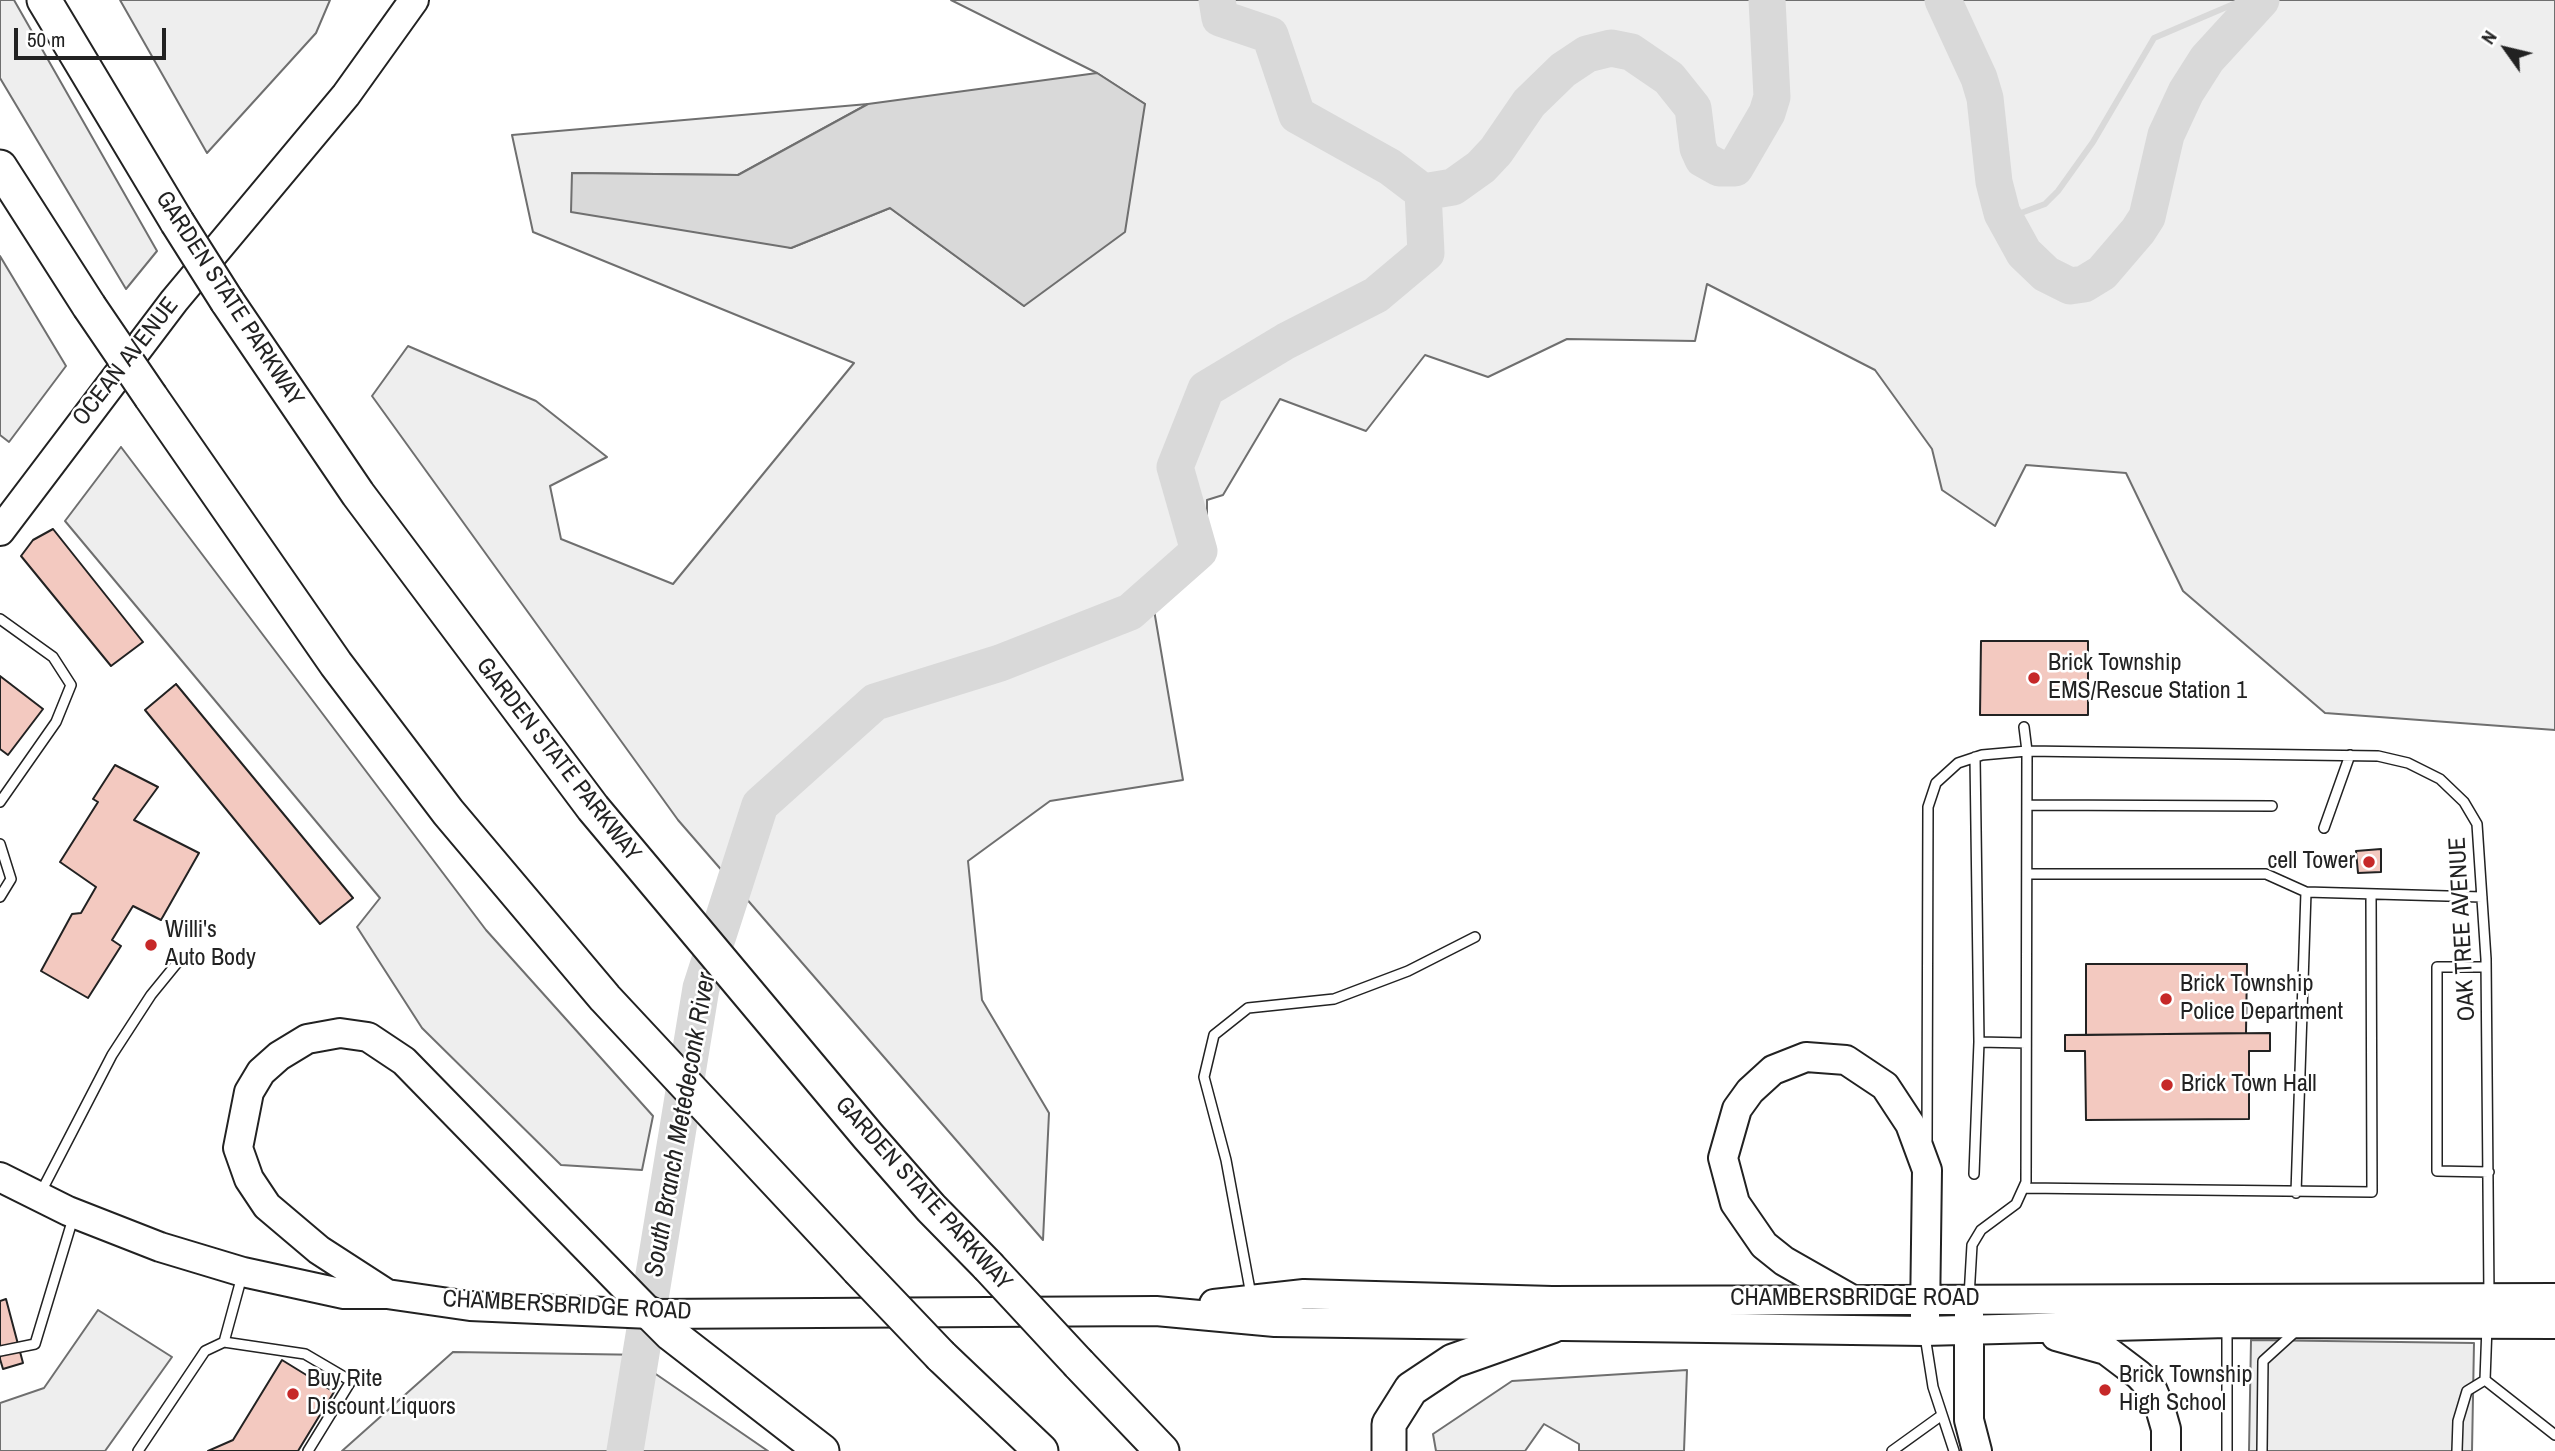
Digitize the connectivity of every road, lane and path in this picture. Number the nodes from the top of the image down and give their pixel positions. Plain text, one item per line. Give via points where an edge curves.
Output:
1 (44, 0) edge
2 (414, 0) edge
3 (0, 167) edge
4 (3, 522) edge
5 (0, 619) edge
6 (2024, 727) dead end
7 (2027, 751) junction
8 (2350, 755) junction
9 (1975, 757) junction
10 (0, 783) edge
11 (9, 789) junction
12 (0, 802) edge
13 (2027, 805) junction
14 (2272, 806) dead end
15 (2324, 828) dead end
16 (0, 844) edge
17 (2027, 874) junction
18 (2306, 892) junction
19 (2371, 894) junction
20 (0, 897) edge
21 (2482, 897) junction
22 (1475, 937) dead end
23 (182, 957) dead end
24 (2486, 967) junction
25 (1979, 1042) junction
26 (2026, 1043) junction
27 (1927, 1170) junction
28 (2489, 1172) junction
29 (1974, 1174) dead end
30 (0, 1177) edge
31 (2024, 1188) junction
32 (2296, 1193) junction
33 (38, 1197) junction
34 (74, 1213) junction
35 (243, 1272) junction
36 (387, 1294) junction
37 (1969, 1297) junction
38 (1849, 1298) junction
39 (2555, 1298) edge
40 (1925, 1299) junction
41 (1252, 1300) junction
42 (1156, 1311) junction
43 (2488, 1311) junction
44 (665, 1320) junction
45 (2227, 1324) junction
46 (2305, 1324) junction
47 (2555, 1324) edge
48 (1552, 1326) junction
49 (2026, 1328) junction
50 (1969, 1329) junction
51 (1924, 1331) junction
52 (224, 1342) junction
53 (0, 1351) edge
54 (2485, 1380) junction
55 (1956, 1418) junction
56 (2555, 1435) edge
57 (138, 1451) edge
58 (308, 1451) edge
59 (821, 1451) edge
60 (1041, 1451) edge
61 (1162, 1451) edge
62 (1389, 1451) edge
63 (1892, 1451) edge
64 (1954, 1451) edge
65 (1970, 1451) edge
66 (1977, 1451) edge
67 (2166, 1451) edge
68 (2227, 1451) edge
69 (2262, 1451) edge
70 (2458, 1451) edge

1 - 61 highway, GARDEN STATE PARKWAY, bridge via 227,301 358,494 593,808 930,1208
2 - 4 main road, OCEAN AVENUE via 346,95 174,301
3 - 60 highway, bridge via 89,306 336,664 440,802 636,1032 721,1124 941,1356
5 - 11 lane via 53,656 71,685 56,722
6 - 7 lane
7 - 8 lane, OAK TREE AVENUE
7 - 9 lane, OAK TREE AVENUE
7 - 13 lane
8 - 15 lane
8 - 21 lane, OAK TREE AVENUE via 2408,763 2440,779 2464,802 2477,824
9 - 25 lane
9 - 27 lane via 1958,762 1937,783 1928,807
10 - 11 lane
11 - 12 lane
13 - 14 lane
13 - 17 lane
16 - 20 lane via 11,879
17 - 18 lane via 2266,874
17 - 26 lane
18 - 19 lane
18 - 32 lane
19 - 21 lane
19 - 32 lane via 2372,1192
21 - 24 lane, OAK TREE AVENUE
22 - 41 lane via 1408,971 1335,999 1248,1008 1214,1035 1204,1077 1226,1160
23 - 33 lane via 112,1055
24 - 28 lane, OAK TREE AVENUE
24 - 28 lane via 2437,967 2437,1171
25 - 26 lane
25 - 29 lane
26 - 31 lane
27 - 38 main road via 1910,1124 1885,1086 1846,1060 1806,1057 1773,1070 1737,1109 1723,1158 1735,1203 1748,1225 1784,1261
27 - 40 main road
28 - 43 lane, OAK TREE AVENUE
30 - 33 main road, CHAMBERSBRIDGE ROAD
31 - 32 lane
31 - 37 lane via 2017,1204 1981,1230 1972,1245
33 - 34 main road, CHAMBERSBRIDGE ROAD
34 - 35 main road, CHAMBERSBRIDGE ROAD via 160,1247
34 - 53 lane via 35,1344
35 - 36 main road, CHAMBERSBRIDGE ROAD via 344,1294
35 - 52 lane
36 - 44 main road, CHAMBERSBRIDGE ROAD via 470,1306 596,1311
36 - 44 main road via 319,1250 267,1206 249,1179 238,1148 249,1092 261,1072 307,1039 340,1033 368,1037 404,1060 606,1270
37 - 40 main road, CHAMBERSBRIDGE ROAD
37 - 43 main road, CHAMBERSBRIDGE ROAD
37 - 50 main road
38 - 40 main road, CHAMBERSBRIDGE ROAD
38 - 41 main road, CHAMBERSBRIDGE ROAD via 1552,1301 1304,1294
39 - 43 main road, CHAMBERSBRIDGE ROAD
40 - 51 main road
41 - 42 main road, CHAMBERSBRIDGE ROAD
42 - 44 main road, CHAMBERSBRIDGE ROAD
42 - 48 main road, CHAMBERSBRIDGE ROAD via 1275,1322
43 - 46 main road, CHAMBERSBRIDGE ROAD
43 - 47 main road, CHAMBERSBRIDGE ROAD
43 - 54 lane, OAK TREE AVENUE
44 - 59 highway
45 - 46 main road, CHAMBERSBRIDGE ROAD
45 - 49 main road, CHAMBERSBRIDGE ROAD
45 - 68 lane
46 - 69 lane via 2263,1361
48 - 51 main road, CHAMBERSBRIDGE ROAD
48 - 62 highway via 1453,1361 1411,1389 1389,1424
49 - 50 main road, CHAMBERSBRIDGE ROAD
49 - 67 main road via 2106,1350 2139,1375 2160,1408
50 - 51 main road, CHAMBERSBRIDGE ROAD
50 - 55 main road
51 - 55 lane via 1933,1387
52 - 57 lane via 205,1351
52 - 58 lane via 305,1354 351,1381
54 - 56 lane
54 - 70 lane via 2467,1391 2458,1421
55 - 63 lane
55 - 64 lane
55 - 65 lane
55 - 66 main road

